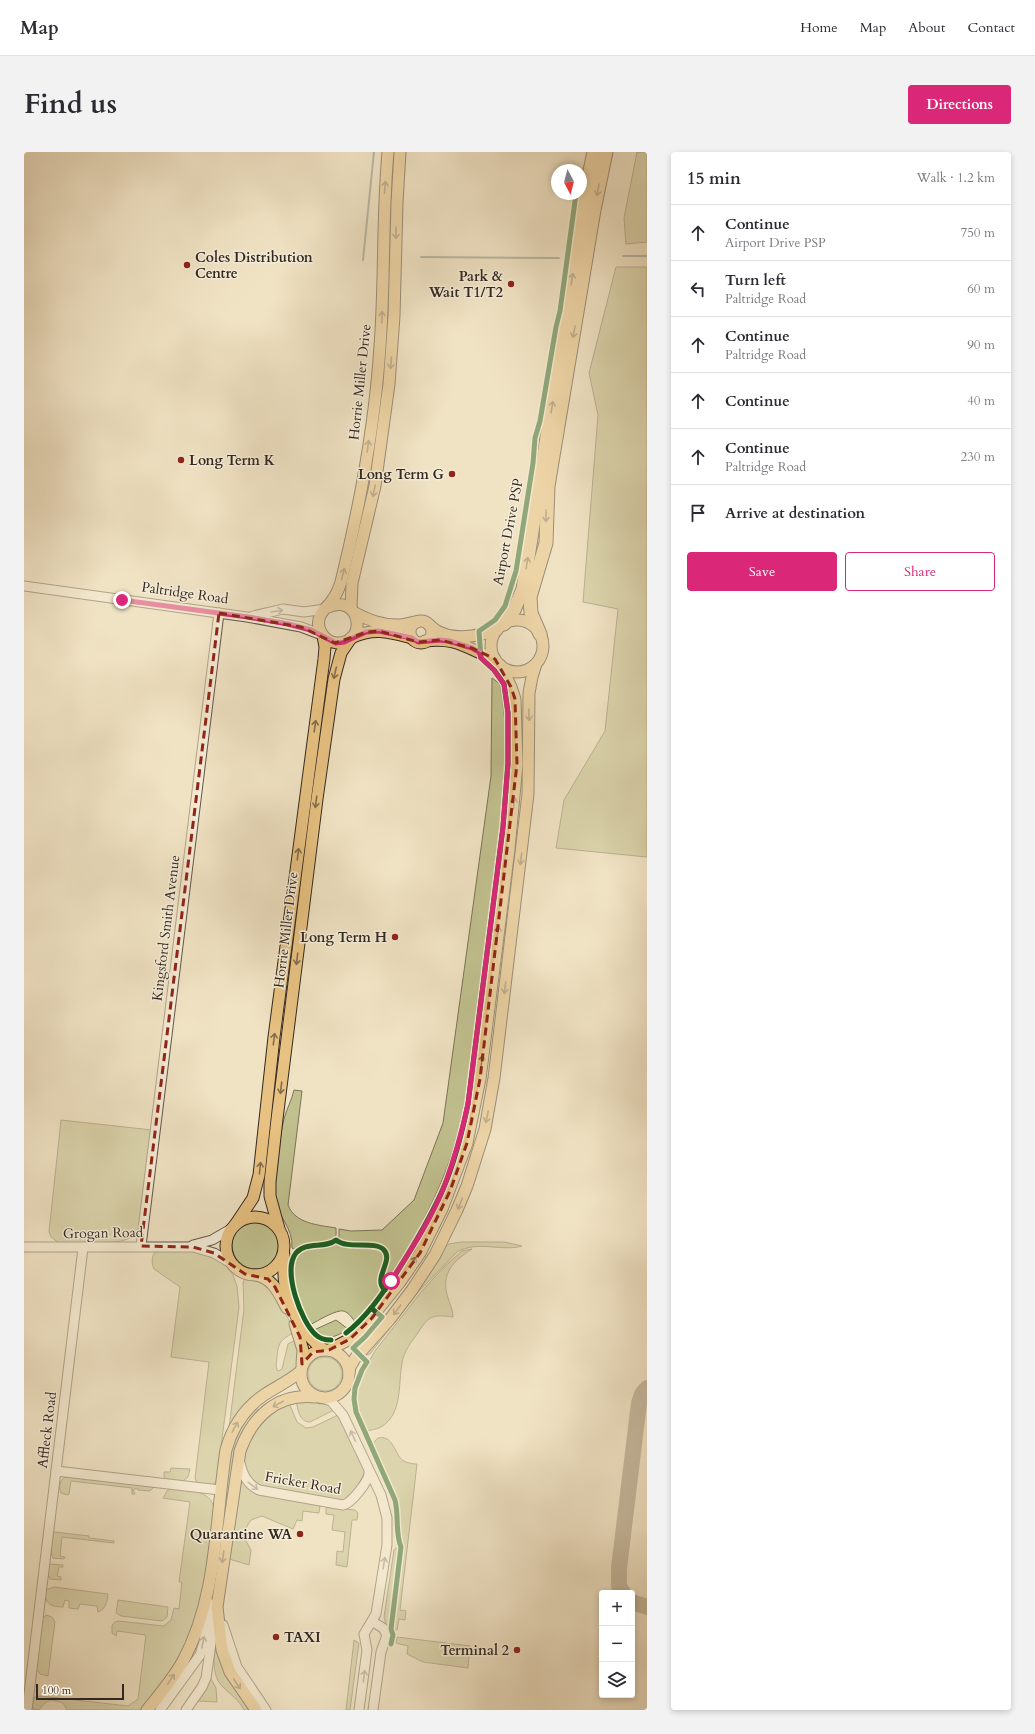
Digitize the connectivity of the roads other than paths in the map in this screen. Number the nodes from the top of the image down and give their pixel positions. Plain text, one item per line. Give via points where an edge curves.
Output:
1 (388, 152) edge
2 (400, 152) edge
3 (594, 152) edge
4 (606, 152) edge
5 (24, 586) edge
6 (326, 608) junction
7 (353, 611) junction
8 (219, 613) junction
9 (248, 617) junction
10 (416, 622) junction
11 (429, 625) junction
12 (500, 627) junction
13 (540, 634) junction
14 (322, 635) junction
15 (351, 638) junction
16 (412, 638) junction
17 (425, 641) junction
18 (497, 662) junction
19 (536, 664) junction
20 (233, 1227) junction
21 (279, 1229) junction
22 (24, 1246) edge
23 (141, 1246) junction
24 (182, 1246) junction
25 (84, 1248) junction
26 (284, 1251) junction
27 (231, 1263) junction
28 (256, 1275) junction
29 (327, 1350) junction
30 (301, 1368) junction
31 (349, 1373) junction
32 (319, 1397) junction
33 (240, 1451) junction
34 (56, 1471) junction
35 (369, 1472) junction
36 (220, 1490) junction
37 (214, 1584) junction
38 (217, 1607) junction
39 (370, 1625) junction
40 (27, 1710) edge
41 (147, 1710) edge
42 (160, 1710) edge
43 (186, 1710) edge
44 (256, 1710) edge
45 (266, 1710) edge
46 (359, 1710) edge
47 (373, 1710) edge

6 -> 1 main road, Horrie Miller Drive via 333,600 341,582 370,433 380,346 384,195
2 -> 7 main road, Horrie Miller Drive via 389,384 375,486 352,583
12 -> 3 highway via 514,610 523,589
4 -> 13 highway via 548,486 545,548 531,592 531,613
5 - 8 street, Paltridge Road
6 - 7 main road via 340,604
9 -> 6 street, Paltridge Road via 283,610 304,612
6 - 14 main road via 319,618
7 - 10 main road via 371,622 400,625
7 - 15 main road via 357,627
8 - 9 street, Paltridge Road
8 - 23 street, Kingsford Smith Avenue
9 - 14 street, Paltridge Road via 301,627
10 - 11 main road via 422,621
10 - 16 main road via 410,630
11 - 12 main road via 445,634 470,637
11 - 17 main road via 431,634
12 - 13 main road via 513,621 524,621
12 - 18 main road via 492,642 492,651
13 - 19 main road via 543,649
14 - 15 main road via 336,643
20 -> 14 main road, Horrie Miller Drive via 253,1198 259,1175 274,1037 324,659
15 - 16 main road via 366,632 379,631
15 -> 21 main road, Horrie Miller Drive via 341,653 334,679 276,1127 270,1196
16 - 17 main road via 418,642
17 - 18 main road via 459,643
18 - 19 main road via 508,670 518,672 528,670
29 -> 18 main road via 350,1339 368,1323 416,1259 442,1209 468,1136 481,1071 517,764 515,699
19 -> 31 main road via 529,693 527,801 494,1078 485,1129 467,1186 438,1249 399,1307 356,1357
20 - 21 main road via 244,1219 255,1217 271,1222
20 - 24 street, Grogan Road via 206,1242
20 - 27 main road via 226,1242
21 - 26 main road via 284,1239
22 - 25 street, Grogan Road
23 - 24 street, Grogan Road
23 - 25 street, Grogan Road
24 - 27 street, Grogan Road via 207,1250
25 - 34 street, Affleck Road
26 - 28 main road via 274,1268
26 - 29 main road via 284,1277 289,1299 306,1333
27 - 28 main road via 240,1271
28 - 30 main road via 272,1282 294,1322 302,1350
29 - 30 main road via 312,1352 306,1357
29 - 31 main road via 337,1352 343,1358 348,1365
30 - 32 main road via 304,1386
36 -> 30 main road via 228,1441 239,1420 256,1401 286,1382
31 - 32 main road via 348,1381 338,1394 331,1398
32 -> 33 main road via 298,1396 271,1408 248,1431
35 -> 32 street via 343,1415 331,1402
33 -> 35 street, Fricker Road via 242,1473 255,1488 342,1505 348,1504 369,1478
33 -> 37 main road
34 - 36 street
34 - 40 street, Affleck Road
39 -> 35 street via 377,1608 388,1527 383,1502
36 - 37 main road
37 - 38 main road
41 -> 37 main road via 183,1660
42 -> 37 street via 201,1651
37 - 45 street via 223,1627 234,1660
38 - 43 street via 206,1678
38 -> 44 main road via 221,1641 230,1672
46 -> 39 street via 367,1650 364,1634
39 - 47 street via 381,1626 386,1632

